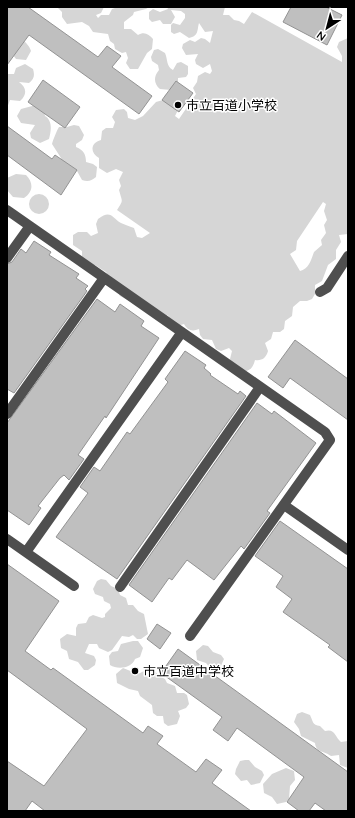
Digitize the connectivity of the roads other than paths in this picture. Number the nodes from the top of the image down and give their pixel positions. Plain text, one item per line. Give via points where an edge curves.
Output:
1 (7, 210) edge
2 (30, 226) junction
3 (348, 256) edge
4 (7, 258) edge
5 (104, 278) junction
6 (320, 292) dead end
7 (182, 332) junction
8 (260, 387) junction
9 (7, 414) edge
10 (284, 505) junction
11 (7, 539) edge
12 (348, 550) edge
13 (26, 552) junction
14 (74, 586) dead end
15 (120, 587) dead end
16 (190, 636) dead end

1 - 2 street
2 - 4 street
2 - 5 street
3 - 6 street via 327,288
5 - 7 street
5 - 9 street
7 - 8 street
7 - 13 street
8 - 10 street via 325,432 330,440
8 - 15 street
10 - 12 street
10 - 16 street
11 - 13 street
13 - 14 street

